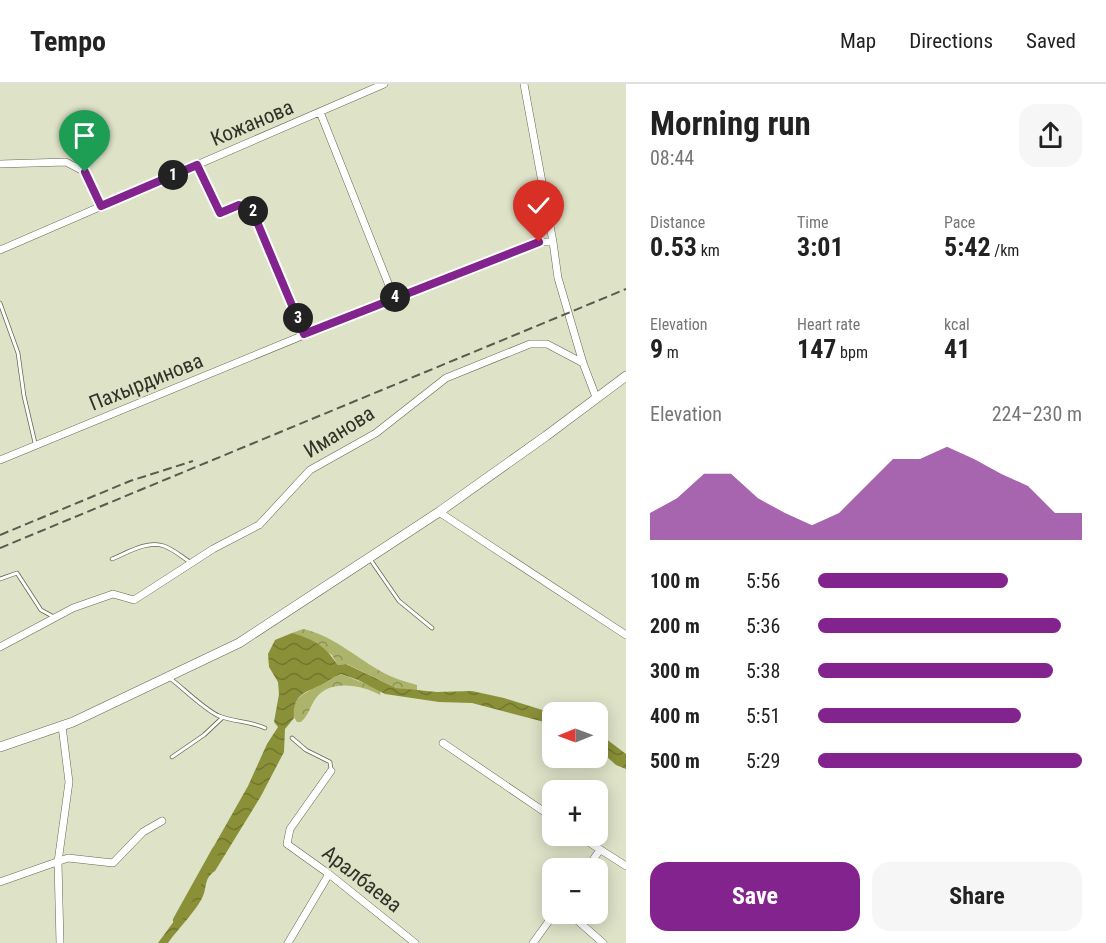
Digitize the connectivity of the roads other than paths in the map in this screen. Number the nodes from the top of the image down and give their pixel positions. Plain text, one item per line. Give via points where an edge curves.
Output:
1 (384, 84) edge
2 (524, 84) edge
3 (321, 112) junction
4 (0, 164) edge
5 (197, 165) junction
6 (101, 206) junction
7 (553, 242) junction
8 (0, 250) edge
9 (394, 298) junction
10 (0, 303) edge
11 (304, 334) junction
12 (583, 363) junction
13 (626, 376) edge
14 (596, 397) junction
15 (36, 445) junction
16 (0, 460) edge
17 (439, 512) junction
18 (369, 558) junction
19 (112, 559) dead end
20 (191, 563) junction
21 (0, 579) edge
22 (55, 617) junction
23 (432, 628) dead end
24 (626, 635) edge
25 (0, 646) edge
26 (168, 677) junction
27 (222, 718) junction
28 (62, 726) junction
29 (265, 728) dead end
30 (292, 738) dead end
31 (443, 743) dead end
32 (0, 747) edge
33 (172, 757) dead end
34 (331, 771) joint
35 (542, 810) edge
36 (162, 822) dead end
37 (594, 846) edge
38 (600, 850) junction
39 (594, 858) edge
40 (58, 862) junction
41 (626, 866) edge
42 (329, 874) junction
43 (0, 882) edge
44 (547, 924) edge
45 (581, 924) edge
46 (60, 943) edge
47 (288, 943) edge
48 (415, 943) edge
49 (533, 943) edge
50 (603, 943) edge

1 - 3 street, Кожанова
2 - 7 street
3 - 5 street, Кожанова
3 - 9 street
4 - 6 street via 66,162 85,172
5 - 6 street, Кожанова
5 - 11 street via 220,213 239,205 252,210
6 - 8 street, Кожанова
7 - 9 street, Пахырдинова via 539,242
7 - 12 street via 558,278
9 - 11 street, Пахырдинова
10 - 15 lane via 18,353
11 - 15 street, Пахырдинова
12 - 14 street
12 - 20 street, Иманова via 547,344 530,344 446,378 376,434 310,470 259,525
13 - 14 main road
14 - 17 main road
15 - 16 street, Пахырдинова
17 - 18 main road
17 - 24 street
18 - 23 lane via 399,601
18 - 26 main road via 239,643
19 - 20 lane via 154,545 165,546
20 - 22 street, Иманова via 134,600 113,594
21 - 22 lane via 17,573 41,610
22 - 25 street, Иманова
26 - 27 lane
26 - 28 main road
27 - 29 lane
27 - 33 lane
28 - 32 main road
28 - 40 street via 69,782
30 - 34 lane via 330,762
31 - 35 street
34 - 42 street, Аралбаева via 290,829 287,844
36 - 40 street via 143,832 113,863 68,858
37 - 38 street
38 - 39 street
38 - 41 street
40 - 43 street
40 - 46 street
42 - 47 street
42 - 48 street, Аралбаева
44 - 49 street
45 - 50 street

